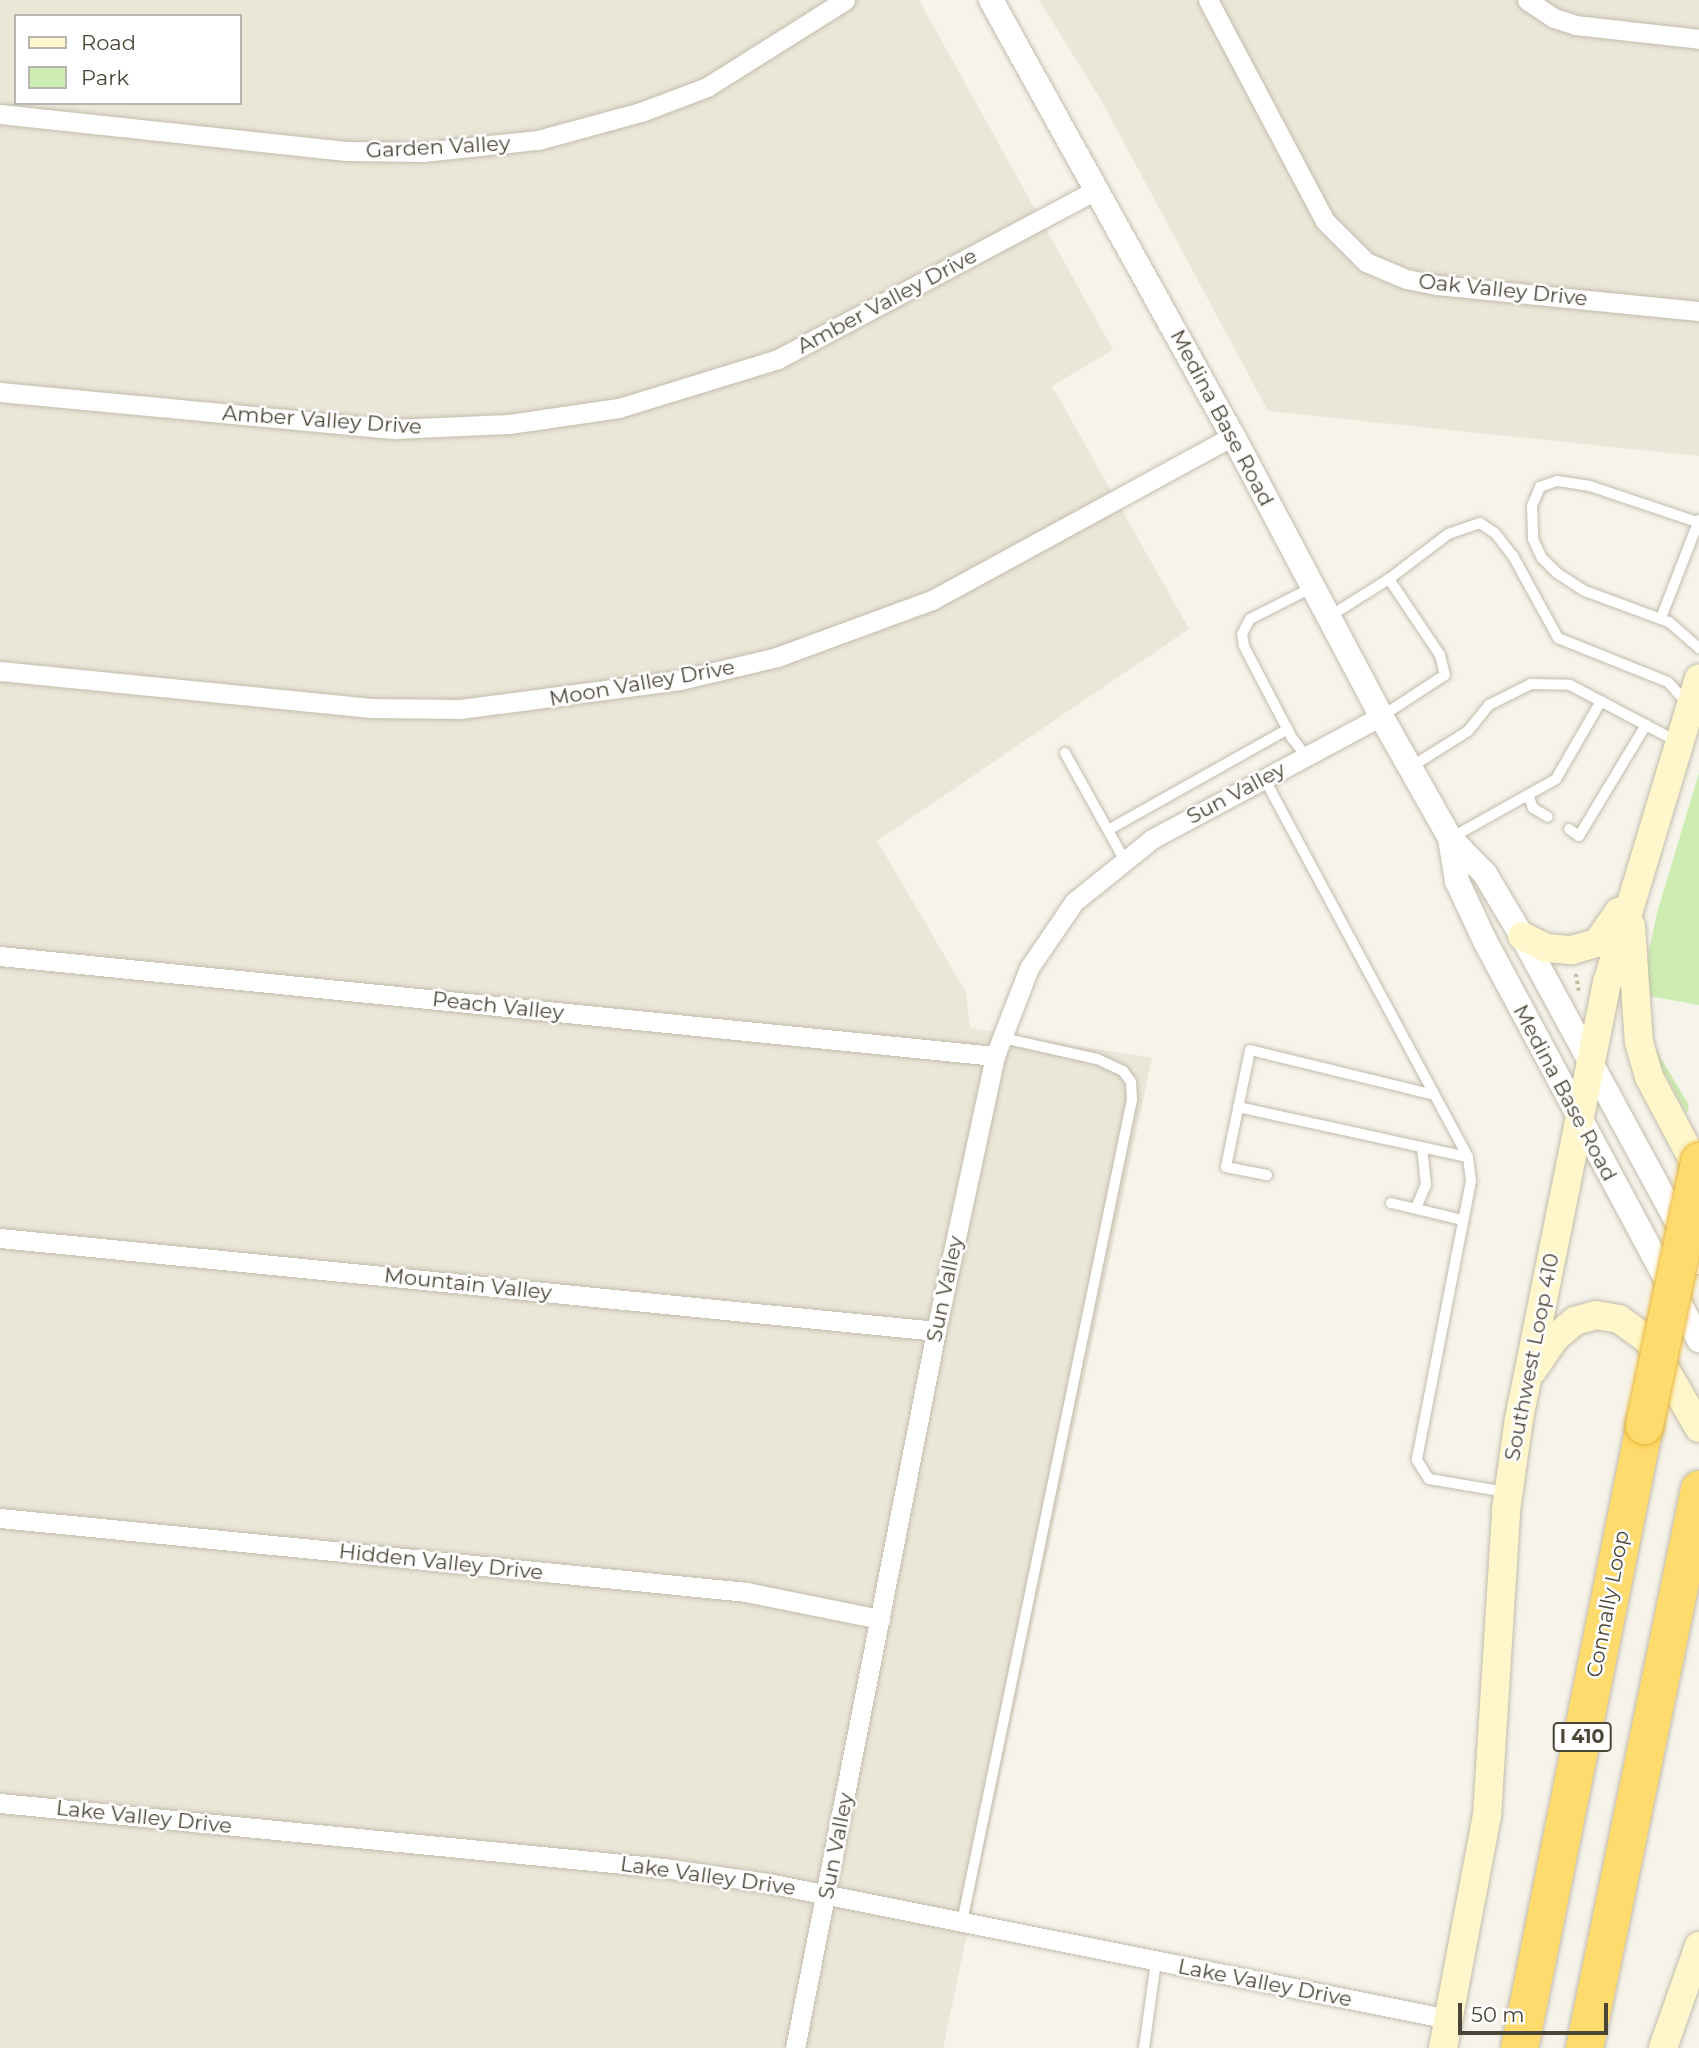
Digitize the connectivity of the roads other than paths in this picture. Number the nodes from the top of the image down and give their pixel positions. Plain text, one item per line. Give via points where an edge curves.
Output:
1 (845, 0) edge
2 (991, 0) edge
3 (1208, 0) edge
4 (1527, 0) edge
5 (1699, 39) edge
6 (0, 114) edge
7 (1098, 189) junction
8 (1699, 311) edge
9 (0, 392) edge
10 (1233, 436) junction
11 (1698, 521) edge
12 (1389, 579) junction
13 (1313, 587) junction
14 (1328, 617) junction
15 (1661, 618) junction
16 (1699, 648) edge
17 (0, 671) edge
18 (1699, 679) edge
19 (1601, 701) junction
20 (1690, 709) junction
21 (1381, 716) junction
22 (1646, 725) junction
23 (1288, 729) junction
24 (1679, 743) junction
25 (1065, 753) dead end
26 (1306, 756) junction
27 (1410, 768) junction
28 (1264, 778) junction
29 (1528, 795) junction
30 (1548, 817) dead end
31 (1110, 829) junction
32 (1569, 830) dead end
33 (1450, 838) junction
34 (1124, 859) junction
35 (1630, 895) junction
36 (1522, 936) junction
37 (0, 956) edge
38 (1003, 1038) junction
39 (995, 1056) junction
40 (1590, 1062) junction
41 (1435, 1095) junction
42 (1238, 1107) junction
43 (1578, 1118) junction
44 (1422, 1147) junction
45 (1468, 1157) junction
46 (1699, 1161) edge
47 (1699, 1171) edge
48 (1267, 1175) dead end
49 (1391, 1203) dead end
50 (1416, 1209) junction
51 (1463, 1220) junction
52 (0, 1238) edge
53 (1699, 1262) edge
54 (936, 1331) junction
55 (1699, 1340) edge
56 (1525, 1387) junction
57 (1699, 1428) edge
58 (1508, 1493) junction
59 (1696, 1503) edge
60 (0, 1518) edge
61 (880, 1619) junction
62 (0, 1803) edge
63 (827, 1894) junction
64 (961, 1922) junction
65 (1699, 1946) edge
66 (1156, 1962) junction
67 (1448, 2020) junction
68 (795, 2048) edge
69 (1144, 2048) edge
70 (1443, 2048) edge
71 (1519, 2048) edge
72 (1584, 2048) edge
73 (1663, 2048) edge

1 - 6 street, Garden Valley via 707,88 641,112 538,140 423,152 346,151
2 - 7 street, Medina Base Road
3 - 8 street, Oak Valley Drive via 1325,221 1366,262 1406,279 1437,285
4 - 5 street via 1575,25
7 - 9 street, Amber Valley Drive via 778,359 619,408 509,424 395,429
7 - 10 street, Medina Base Road
10 - 13 street, Medina Base Road
10 - 17 street, Moon Valley Drive via 932,600 777,657 680,680 554,700 371,708
11 - 15 lane
11 - 15 lane via 1590,486 1557,481 1540,487 1532,506 1533,539 1542,558 1557,573 1585,591
12 - 14 lane
12 - 20 lane via 1448,534 1480,523 1495,533 1513,556 1558,638 1668,682
12 - 21 lane via 1440,655 1445,675
13 - 14 street, Medina Base Road
13 - 23 lane via 1250,620 1242,634
14 - 21 street, Medina Base Road
15 - 16 lane via 1682,630
18 - 20 main road, Southwest Loop 410
19 - 22 lane
19 - 27 lane via 1570,685 1531,684 1489,705 1468,731
19 - 29 lane via 1556,779
20 - 24 main road, Southwest Loop 410
21 - 26 street, Sun Valley
21 - 27 street, Medina Base Road
22 - 24 lane
22 - 32 lane via 1579,836
23 - 26 lane
23 - 31 lane
24 - 35 main road, Southwest Loop 410
25 - 31 lane via 1098,817
26 - 28 street, Sun Valley
27 - 33 street, Medina Base Road
28 - 34 street, Sun Valley
28 - 41 lane
29 - 30 lane via 1533,808
29 - 33 lane
31 - 34 lane
33 - 36 street, Medina Base Road via 1485,874
33 - 43 street, Medina Base Road via 1457,881
34 - 38 street, Sun Valley via 1074,902 1049,934 1029,968
35 - 36 main road via 1597,943 1572,950 1547,948
35 - 40 main road, Southwest Loop 410
35 - 47 main road via 1639,1042 1649,1077
36 - 40 street, Medina Base Road
37 - 39 street, Peach Valley
38 - 39 street, Sun Valley
38 - 64 lane via 1097,1059 1123,1071 1131,1082 1132,1100
39 - 54 street, Sun Valley
40 - 43 main road, Southwest Loop 410
40 - 53 street, Medina Base Road
41 - 42 lane via 1250,1051
41 - 45 lane
42 - 44 lane
42 - 48 lane via 1226,1167
43 - 55 street, Medina Base Road
43 - 56 main road, Southwest Loop 410
44 - 45 lane
44 - 50 lane via 1426,1185
45 - 51 lane via 1471,1181
46 - 71 highway, Connally Loop / I 410, bridge
49 - 50 lane
50 - 51 lane
51 - 58 lane via 1417,1460 1429,1479
52 - 54 street, Mountain Valley
54 - 61 street, Sun Valley
56 - 57 main road via 1564,1329 1590,1316 1611,1317 1649,1341
56 - 58 main road, Southwest Loop 410
58 - 67 main road, Southwest Loop 410 via 1487,1816
59 - 72 highway
60 - 61 street, Hidden Valley Drive via 746,1592
61 - 63 street, Sun Valley
62 - 63 street, Lake Valley Drive via 664,1868
63 - 64 street, Lake Valley Drive
63 - 68 street, Sun Valley
64 - 66 street, Lake Valley Drive
65 - 73 main road
66 - 67 street, Lake Valley Drive
66 - 69 lane
67 - 70 main road, Southwest Loop 410

